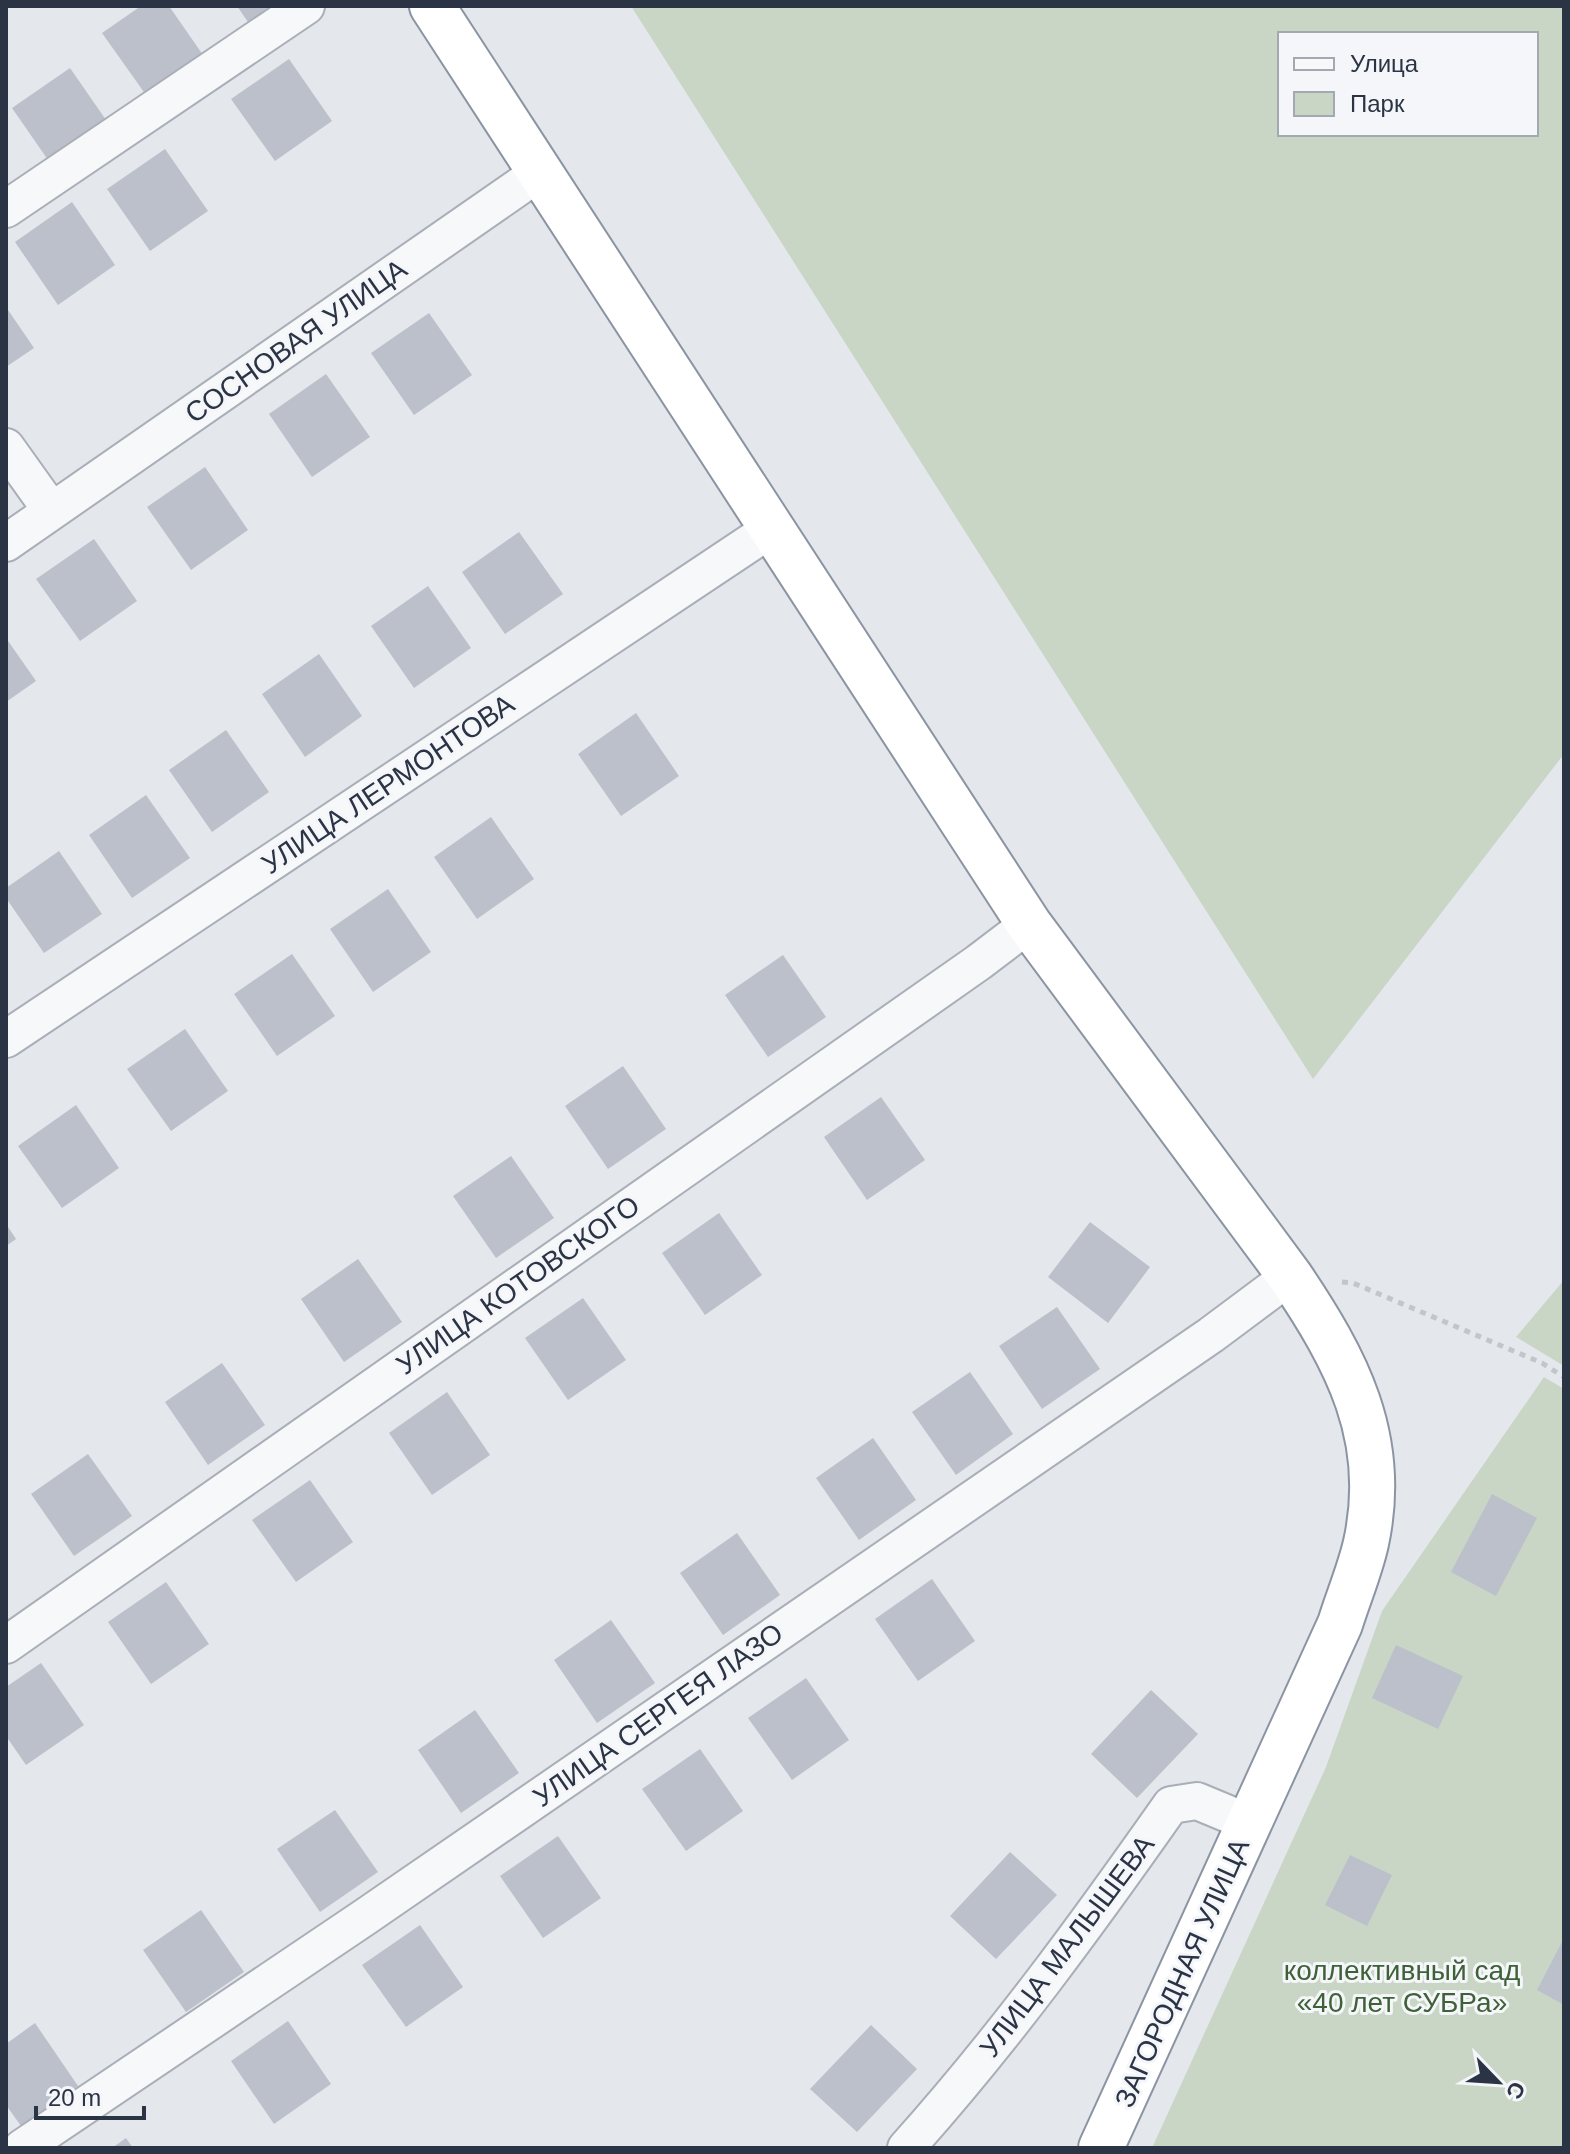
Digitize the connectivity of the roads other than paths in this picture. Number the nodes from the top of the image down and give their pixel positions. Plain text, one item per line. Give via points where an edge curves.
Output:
1 (306, 6) edge
2 (432, 6) edge
3 (540, 172) junction
4 (6, 209) edge
5 (6, 447) edge
6 (51, 510) junction
7 (771, 529) junction
8 (6, 543) edge
9 (1029, 924) junction
10 (6, 1039) edge
11 (1290, 1276) junction
12 (6, 1645) edge
13 (1256, 1810) junction
14 (22, 2148) edge
15 (906, 2148) edge
16 (1101, 2148) edge

1 - 4 street
2 - 3 highway, ЗАГОРОДНАЯ УЛИЦА
3 - 6 street, СОСНОВАЯ УЛИЦА
3 - 7 highway, ЗАГОРОДНАЯ УЛИЦА
5 - 6 street
6 - 8 street, СОСНОВАЯ УЛИЦА
7 - 9 highway, ЗАГОРОДНАЯ УЛИЦА
7 - 10 street, УЛИЦА ЛЕРМОНТОВА
9 - 11 highway, ЗАГОРОДНАЯ УЛИЦА
9 - 12 street, УЛИЦА КОТОВСКОГО
11 - 13 highway, ЗАГОРОДНАЯ УЛИЦА via 1354,1385 1369,1441 1372,1492 1366,1543 1340,1624
11 - 14 street, УЛИЦА СЕРГЕЯ ЛАЗО via 378,1909
13 - 15 street, УЛИЦА МАЛЫШЕВА via 1197,1801 1171,1805 1092,1919
13 - 16 highway, ЗАГОРОДНАЯ УЛИЦА

